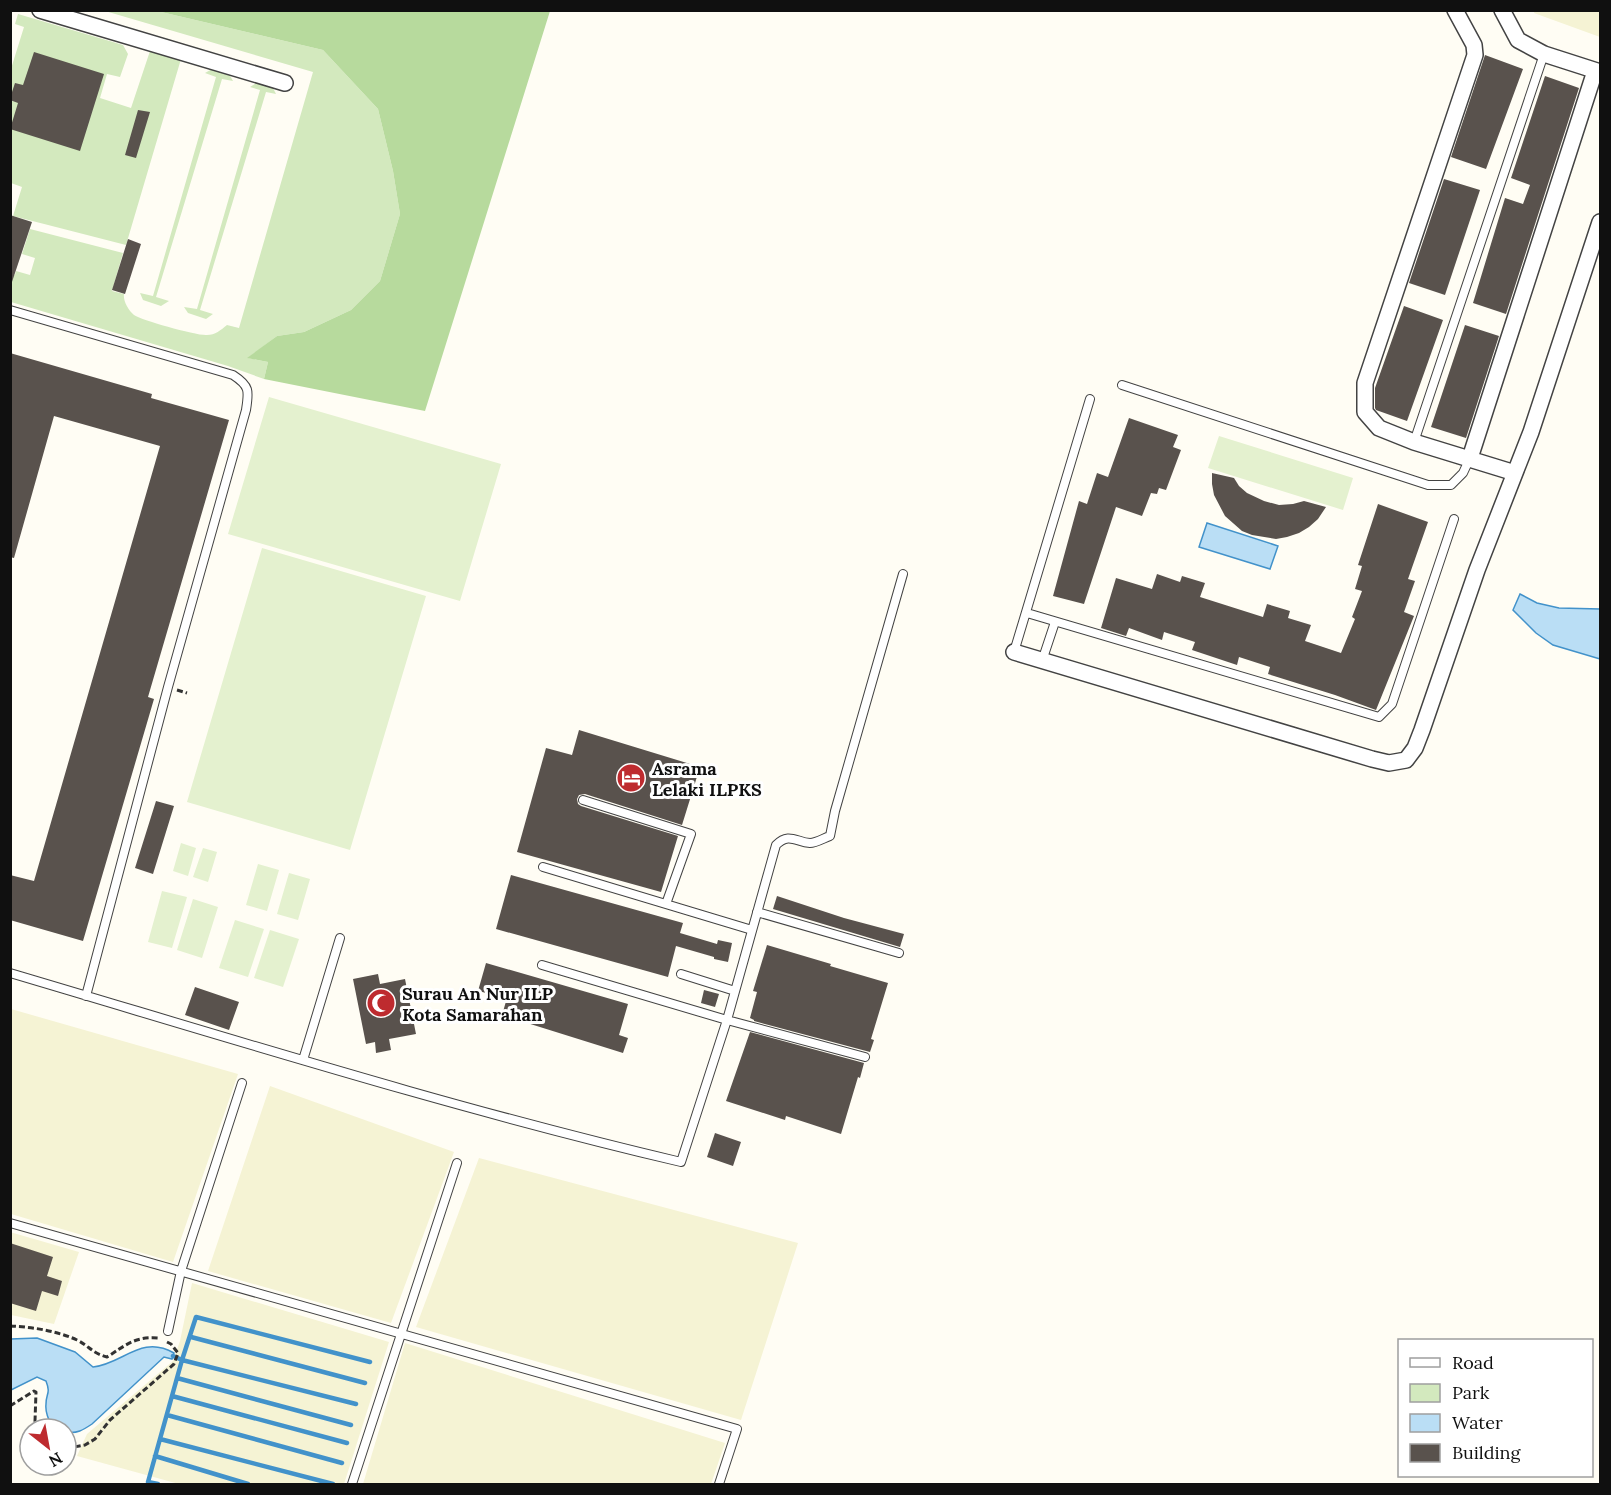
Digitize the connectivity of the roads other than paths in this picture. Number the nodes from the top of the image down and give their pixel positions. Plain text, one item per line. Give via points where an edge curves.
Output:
1 (40, 10) edge
2 (1455, 10) edge
3 (1502, 10) edge
4 (1544, 54) junction
5 (1598, 71) edge
6 (285, 83) dead end
7 (1600, 222) edge
8 (10, 310) edge
9 (1122, 385) dead end
10 (1090, 399) dead end
11 (1414, 442) junction
12 (1470, 458) junction
13 (1515, 473) junction
14 (1454, 519) dead end
15 (903, 574) dead end
16 (1027, 613) junction
17 (1055, 622) junction
18 (1014, 652) joint
19 (1042, 662) junction
20 (583, 800) dead end
21 (543, 867) dead end
22 (666, 904) junction
23 (757, 912) junction
24 (752, 930) junction
25 (340, 938) dead end
26 (898, 953) dead end
27 (542, 965) dead end
28 (10, 973) edge
29 (681, 974) dead end
30 (735, 991) junction
31 (86, 996) junction
32 (727, 1020) junction
33 (865, 1057) dead end
34 (303, 1060) junction
35 (242, 1083) dead end
36 (457, 1163) dead end
37 (10, 1223) edge
38 (181, 1271) junction
39 (168, 1331) dead end
40 (400, 1333) junction
41 (352, 1485) edge
42 (719, 1485) edge

1 - 6 street
2 - 11 street via 1474,45 1475,55 1365,383 1365,412 1379,428
3 - 4 street via 1518,40
4 - 5 street
4 - 11 lane
5 - 12 street
7 - 13 street
8 - 31 lane via 233,375 249,392
9 - 12 lane via 1428,485 1451,485
10 - 16 lane
11 - 12 street
12 - 13 street
13 - 19 street via 1422,730 1406,759 1389,763 1372,759
14 - 17 lane via 1392,704 1379,717
15 - 23 lane via 830,836 812,843 792,838 776,845
16 - 17 lane
16 - 18 lane
17 - 19 lane
18 - 19 street
20 - 22 lane via 691,834
21 - 22 lane
22 - 24 lane
23 - 24 lane
23 - 26 lane
24 - 30 lane
25 - 34 lane
27 - 32 lane
28 - 31 lane
29 - 30 lane
30 - 32 lane
31 - 34 lane
32 - 33 lane
32 - 34 lane via 681,1162
35 - 38 lane
36 - 40 lane
37 - 38 lane
38 - 39 lane
38 - 40 lane
40 - 41 lane
40 - 42 lane via 737,1429

